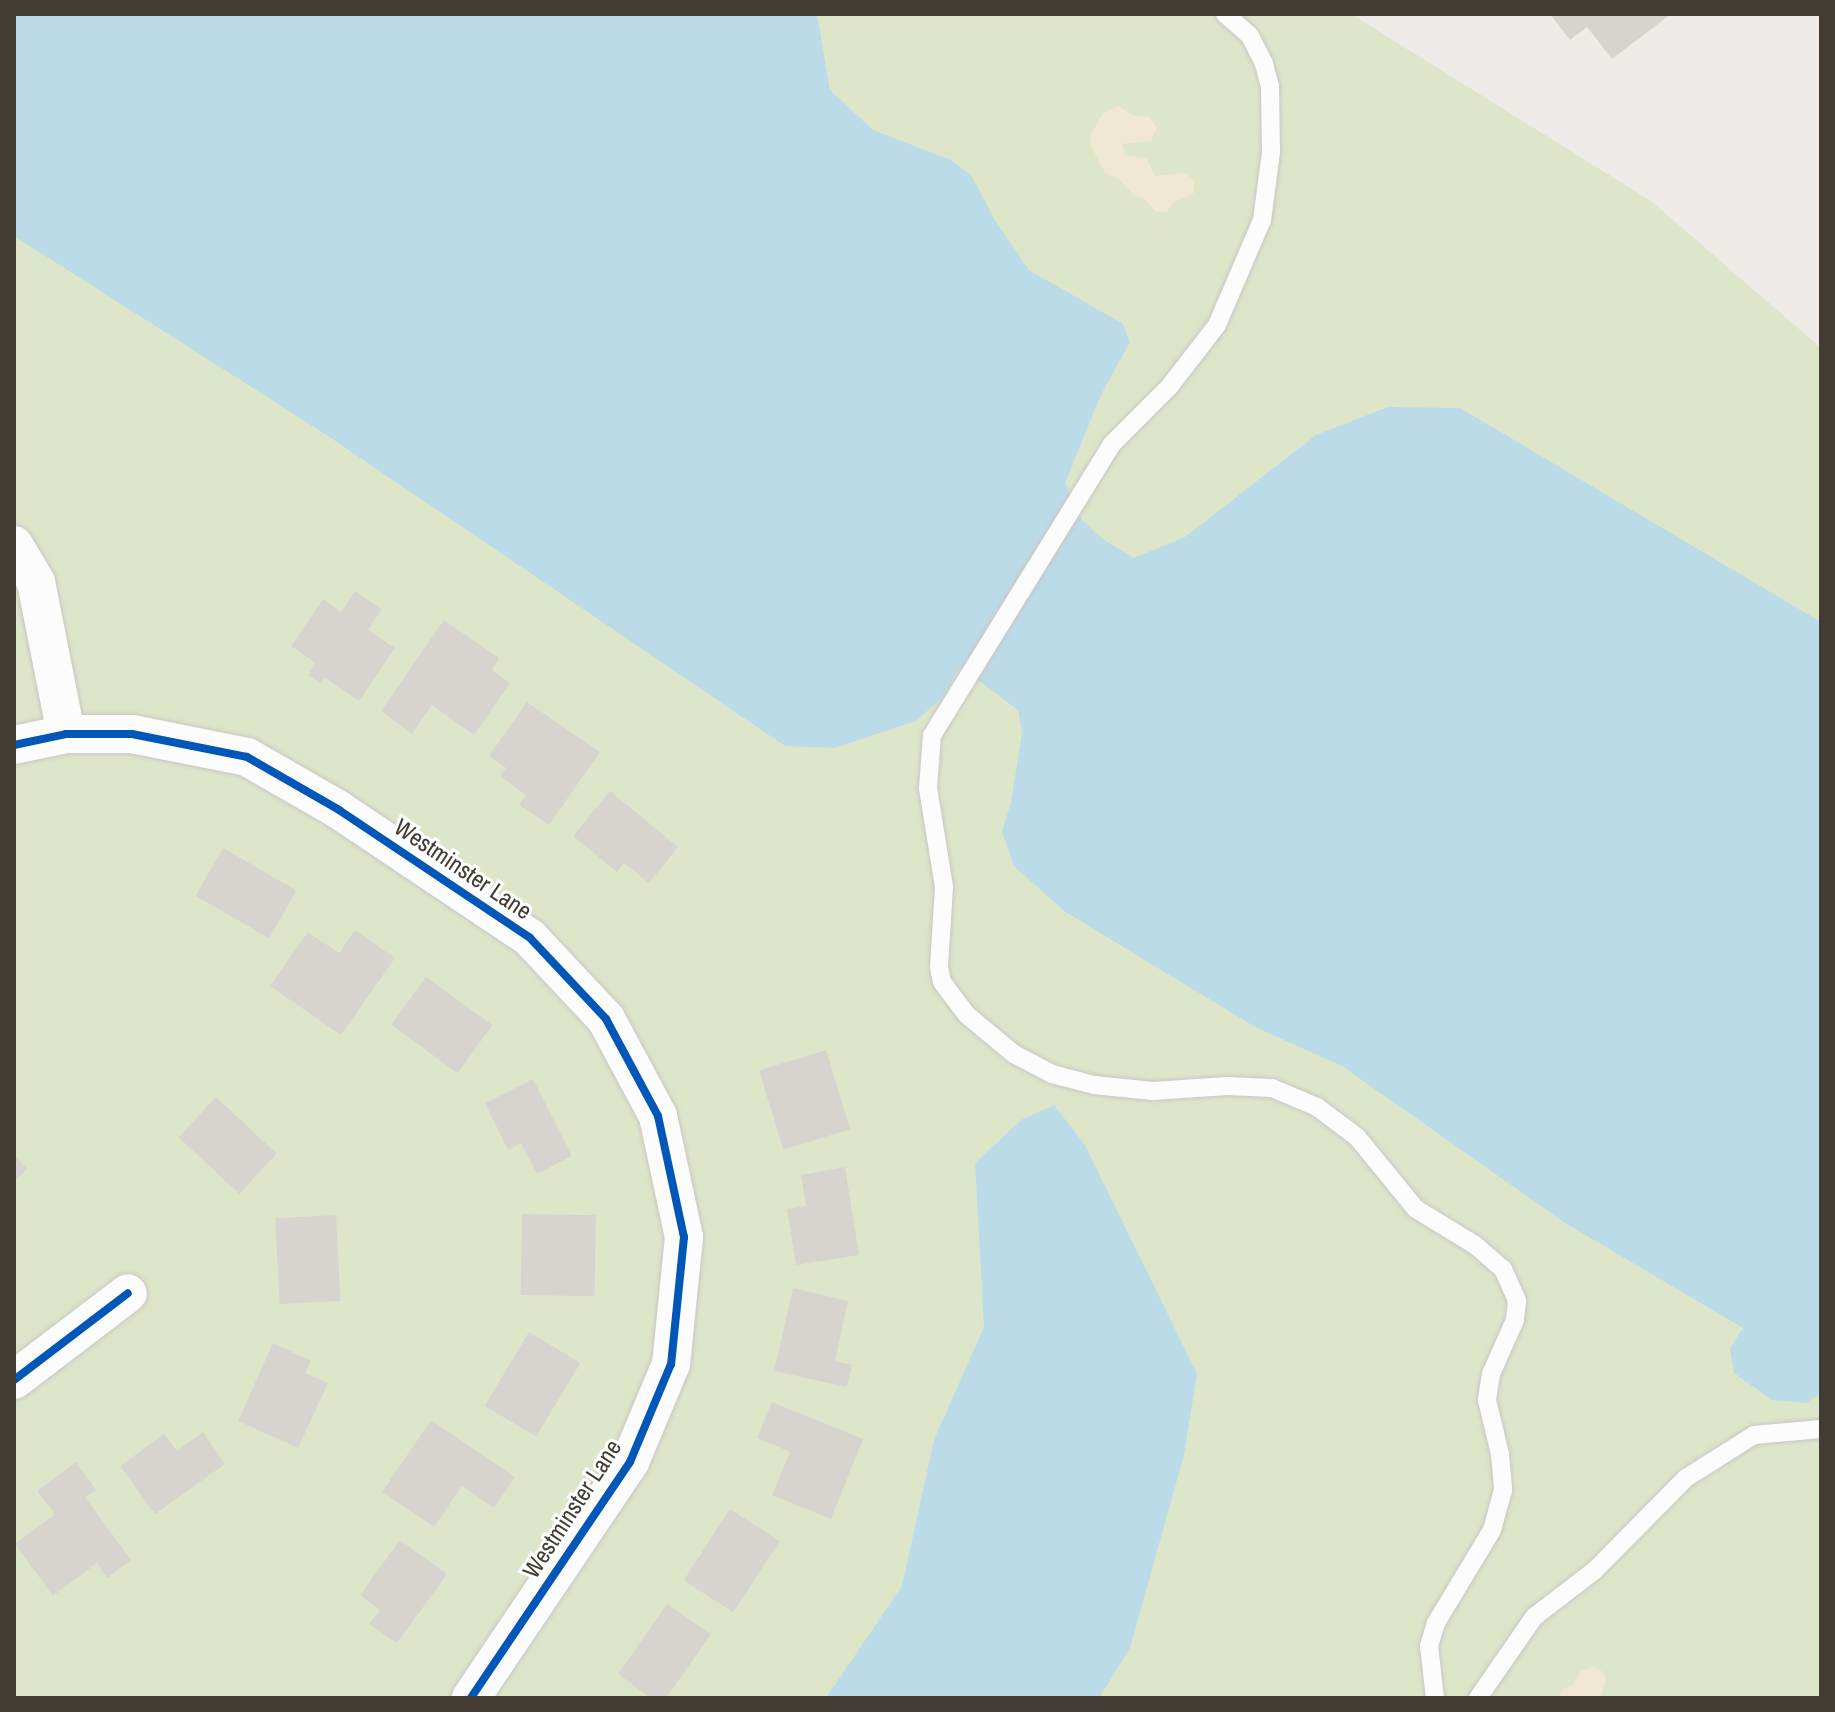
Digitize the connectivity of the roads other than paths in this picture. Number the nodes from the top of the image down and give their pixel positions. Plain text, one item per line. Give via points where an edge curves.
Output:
1 (1225, 14) edge
2 (14, 545) edge
3 (66, 734) junction
4 (14, 745) edge
5 (128, 1293) dead end
6 (14, 1380) edge
7 (1821, 1429) edge
8 (471, 1698) edge
9 (1435, 1698) edge
10 (1478, 1698) edge

1 - 9 lane via 1250,36 1270,87 1271,152 1262,220 1217,325 1103,457 932,735 928,788 944,887 939,967 953,1000 1014,1054 1073,1081 1169,1091 1250,1085 1272,1088 1317,1107 1357,1137 1416,1209 1503,1269 1517,1301 1515,1320 1491,1374 1487,1400 1503,1490 1492,1530 1436,1623 1429,1646
2 - 3 street via 36,582
3 - 4 street, Westminster Lane
3 - 8 street, Westminster Lane via 132,734 247,757 339,810 530,938 606,1019 658,1116 684,1237 671,1364 630,1462
5 - 6 street
7 - 10 lane via 1754,1435 1686,1478 1594,1571 1534,1617

